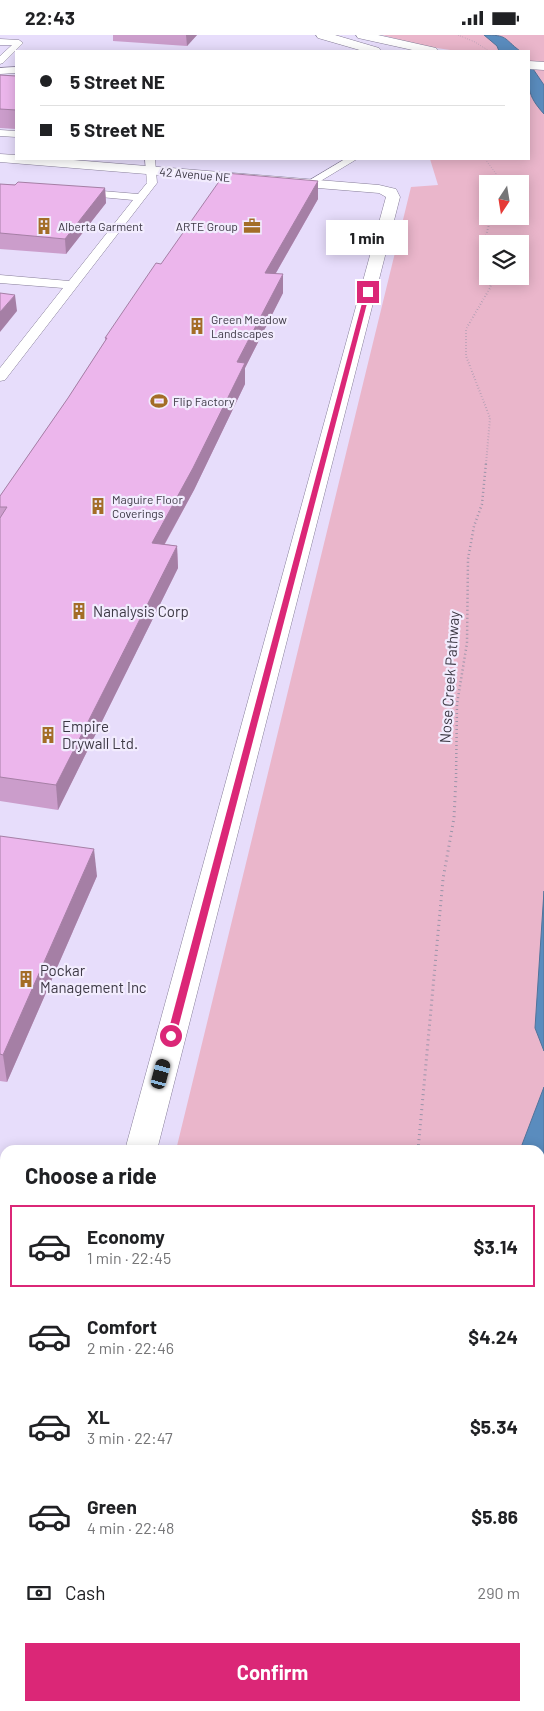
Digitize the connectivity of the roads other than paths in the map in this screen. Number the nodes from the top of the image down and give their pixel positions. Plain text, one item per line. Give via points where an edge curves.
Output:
1 (28, 35) edge
2 (322, 35) edge
3 (362, 35) edge
4 (0, 42) edge
5 (19, 43) junction
6 (373, 50) edge
7 (428, 50) edge
8 (0, 61) edge
9 (530, 65) edge
10 (544, 66) edge
11 (15, 70) edge
12 (0, 71) edge
13 (530, 75) edge
14 (0, 76) edge
15 (544, 77) edge
16 (15, 81) edge
17 (0, 133) edge
18 (15, 134) edge
19 (2, 160) edge
20 (350, 160) edge
21 (66, 161) edge
22 (151, 165) edge
23 (310, 183) junction
24 (66, 191) edge
25 (141, 197) junction
26 (0, 279) edge
27 (72, 285) junction
28 (0, 377) edge
29 (142, 1145) edge

1 - 5 lane
2 - 6 street
3 - 7 street
4 - 5 lane
5 - 8 lane
9 - 10 street
11 - 12 lane
13 - 15 street
14 - 16 lane
17 - 18 lane
19 - 21 street, 42 Avenue NE
20 - 23 lane
21 - 22 street, 42 Avenue NE
22 - 23 street, 42 Avenue NE
22 - 25 lane via 152,183
23 - 29 street, 42 Avenue NE via 379,189 391,192 393,197
24 - 25 lane
25 - 27 lane
26 - 27 lane
27 - 28 lane

